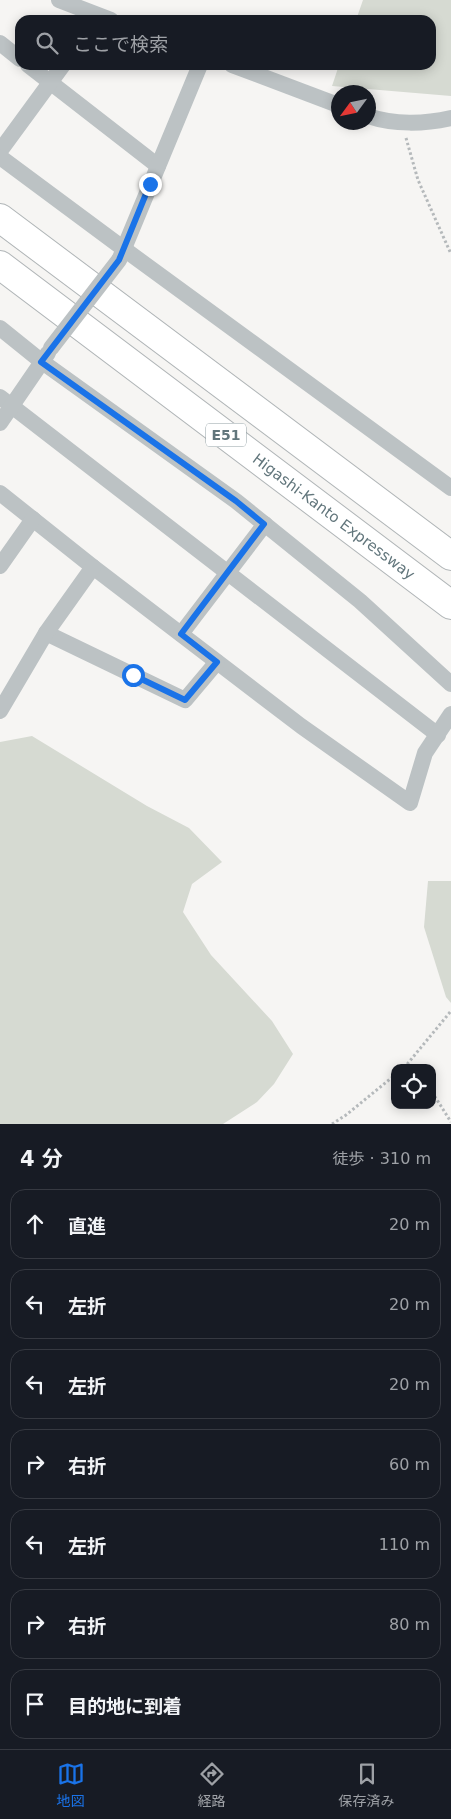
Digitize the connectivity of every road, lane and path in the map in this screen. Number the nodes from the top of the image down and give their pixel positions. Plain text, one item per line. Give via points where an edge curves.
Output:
1 (59, 0) edge
2 (95, 15) edge
3 (0, 43) edge
4 (15, 54) edge
5 (35, 70) edge
6 (59, 70) edge
7 (198, 70) edge
8 (245, 70) edge
9 (51, 82) junction
10 (331, 102) edge
11 (451, 118) edge
12 (376, 119) edge
13 (402, 121) junction
14 (0, 151) edge
15 (0, 157) edge
16 (158, 166) junction
17 (0, 218) edge
18 (451, 254) edge
19 (122, 255) junction
20 (0, 265) edge
21 (0, 328) edge
22 (41, 362) junction
23 (6, 402) edge
24 (0, 423) edge
25 (451, 488) edge
26 (0, 493) edge
27 (33, 519) junction
28 (264, 524) junction
29 (451, 556) edge
30 (0, 566) edge
31 (93, 567) junction
32 (228, 573) junction
33 (451, 605) edge
34 (46, 634) junction
35 (181, 634) junction
36 (217, 662) junction
37 (451, 684) edge
38 (0, 711) edge
39 (451, 714) edge
40 (438, 735) junction
41 (451, 1011) edge
42 (407, 1064) edge
43 (391, 1078) edge
44 (436, 1098) edge
45 (451, 1122) edge
46 (332, 1124) edge

1 - 2 street
3 - 4 street
5 - 9 street
6 - 9 street
7 - 16 street
8 - 10 street
9 - 14 street
9 - 16 street
11 - 13 street via 430,122
12 - 13 street
13 - 18 path via 418,180
15 - 19 street
16 - 19 street
17 - 29 highway, E51
19 - 22 street, bridge
19 - 25 street
20 - 33 highway, Higashi-Kanto Expressway / E51
21 - 22 street
22 - 23 street
22 - 28 street
23 - 24 street
23 - 32 street
26 - 27 street
27 - 30 street
27 - 31 street
28 - 32 street
28 - 37 street via 360,601
31 - 34 street
31 - 35 street
32 - 35 street
32 - 40 street
34 - 36 street via 185,700
34 - 38 street
35 - 36 street
36 - 40 street via 410,803 425,753
39 - 40 street
41 - 42 path
43 - 46 path
44 - 45 path

